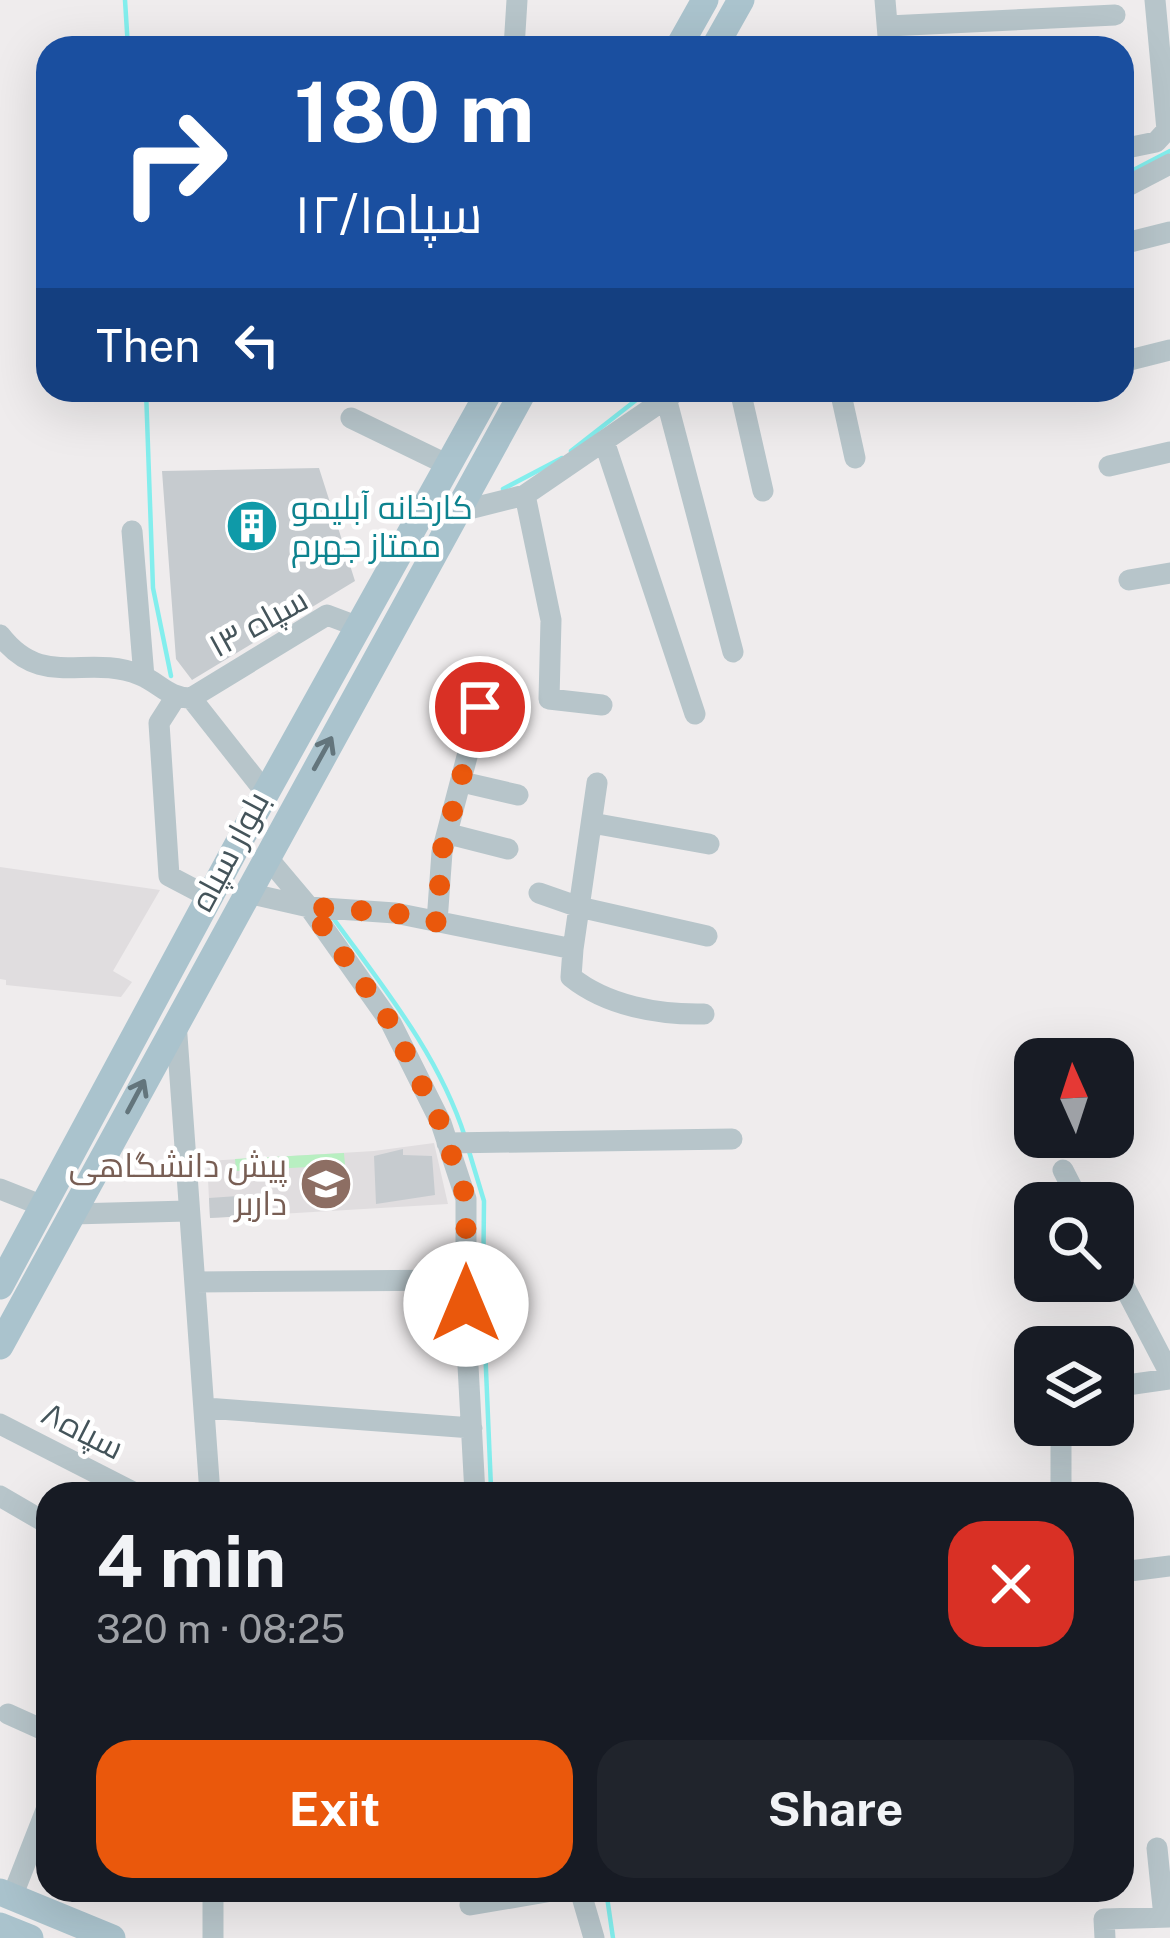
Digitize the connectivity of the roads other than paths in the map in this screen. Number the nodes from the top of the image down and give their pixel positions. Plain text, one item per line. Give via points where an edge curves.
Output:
1 (517, 0) edge
2 (705, 0) edge
3 (740, 0) edge
4 (885, 0) edge
5 (1156, 0) edge
6 (1115, 15) dead end
7 (515, 36) edge
8 (685, 36) edge
9 (720, 36) edge
10 (888, 36) edge
11 (898, 36) edge
12 (1134, 147) edge
13 (1170, 165) edge
14 (1134, 183) edge
15 (1170, 232) edge
16 (1134, 241) edge
17 (1170, 350) edge
18 (1134, 359) edge
19 (483, 402) edge
20 (517, 402) edge
21 (660, 402) edge
22 (674, 402) edge
23 (743, 402) edge
24 (843, 402) edge
25 (351, 418) dead end
26 (604, 441) junction
27 (1170, 452) edge
28 (855, 458) dead end
29 (448, 465) junction
30 (1109, 466) dead end
31 (763, 491) dead end
32 (525, 495) junction
33 (457, 512) junction
34 (132, 531) dead end
35 (1170, 573) edge
36 (1129, 580) dead end
37 (359, 627) junction
38 (0, 635) edge
39 (734, 652) dead end
40 (144, 677) junction
41 (183, 698) junction
42 (602, 705) dead end
43 (480, 707) dead end
44 (695, 714) dead end
45 (462, 782) junction
46 (597, 783) dead end
47 (266, 794) junction
48 (518, 795) dead end
49 (592, 823) junction
50 (448, 834) junction
51 (709, 844) dead end
52 (508, 849) dead end
53 (266, 856) junction
54 (538, 892) dead end
55 (247, 893) junction
56 (209, 897) junction
57 (309, 907) junction
58 (579, 908) junction
59 (437, 922) junction
60 (707, 936) dead end
61 (573, 949) junction
62 (152, 1004) junction
63 (704, 1014) dead end
64 (176, 1022) junction
65 (732, 1139) dead end
66 (447, 1143) junction
67 (1063, 1170) dead end
68 (1069, 1182) edge
69 (0, 1189) edge
70 (43, 1206) junction
71 (188, 1211) junction
72 (72, 1214) junction
73 (466, 1280) junction
74 (195, 1282) junction
75 (0, 1286) edge
76 (1132, 1302) edge
77 (0, 1346) edge
78 (1170, 1377) edge
79 (1134, 1383) edge
80 (206, 1408) junction
81 (0, 1424) edge
82 (472, 1428) junction
83 (1061, 1446) edge
84 (110, 1482) edge
85 (209, 1482) edge
86 (474, 1482) edge
87 (1061, 1482) edge
88 (0, 1496) edge
89 (36, 1517) edge
90 (1170, 1566) edge
91 (1134, 1570) edge
92 (8, 1714) dead end
93 (36, 1727) edge
94 (36, 1830) edge
95 (1157, 1848) dead end
96 (6, 1894) edge
97 (213, 1902) edge
98 (493, 1902) edge
99 (581, 1902) edge
100 (470, 1905) dead end
101 (1167, 1917) edge
102 (0, 1926) edge
103 (30, 1938) edge
104 (112, 1938) edge
105 (213, 1938) edge
106 (594, 1938) edge
107 (1105, 1938) edge

1 - 7 street
2 - 8 main road
3 - 9 main road
4 - 10 street
5 - 12 street via 1166,130 1156,142
6 - 11 street
13 - 14 street
15 - 16 street
17 - 18 street
19 - 29 main road, بلوار سپاه
20 - 33 main road, بلوار سپاه
21 - 26 street
22 - 39 street
23 - 31 street
24 - 28 street
25 - 29 street
26 - 32 street
26 - 44 street
27 - 30 street
29 - 37 main road, بلوار سپاه
32 - 33 street
32 - 42 street via 551,620 549,699
53 -> 33 main road, بلوار سپاه
34 - 40 street
35 - 36 street
37 - 41 street, سپاه ۱۳ via 327,615
37 - 47 main road, بلوار سپاه
38 - 40 street via 16,656 44,667
40 - 41 street
41 - 47 street
41 - 56 street via 159,723 170,876
43 - 45 street
45 - 48 street
45 - 50 street
46 - 49 street
47 - 56 main road, بلوار سپاه
49 - 51 street
49 - 58 street
50 - 52 street
50 - 59 street
53 - 55 main road, بلوار سپاه
53 - 57 street
54 - 58 street
55 - 57 street
55 - 64 main road, بلوار سپاه
56 - 62 main road, بلوار سپاه
57 - 59 street
57 - 66 street via 391,1023
58 - 60 street
58 - 61 street
59 - 61 street
61 - 63 street via 572,977 583,987 663,1015
62 - 64 main road
62 - 70 main road, بلوار سپاه
64 - 71 street
72 -> 64 main road, بلوار سپاه
65 - 66 street
66 - 73 street via 466,1198
67 - 68 street
69 - 70 street
70 - 75 main road, بلوار سپاه
71 - 72 street
71 - 74 street
72 - 77 main road, بلوار سپاه
73 - 74 street
73 - 82 street
74 - 80 street
76 - 78 street
78 - 79 street
80 - 82 street
80 - 85 street
81 - 84 street, سپاه۸
82 - 86 street
83 - 87 street
88 - 89 street
90 - 91 street
92 - 93 street
94 - 96 street
95 - 101 street
96 - 104 main road
97 - 105 street
98 - 100 street
99 - 106 street
101 - 107 street via 1104,1919
102 - 103 main road

